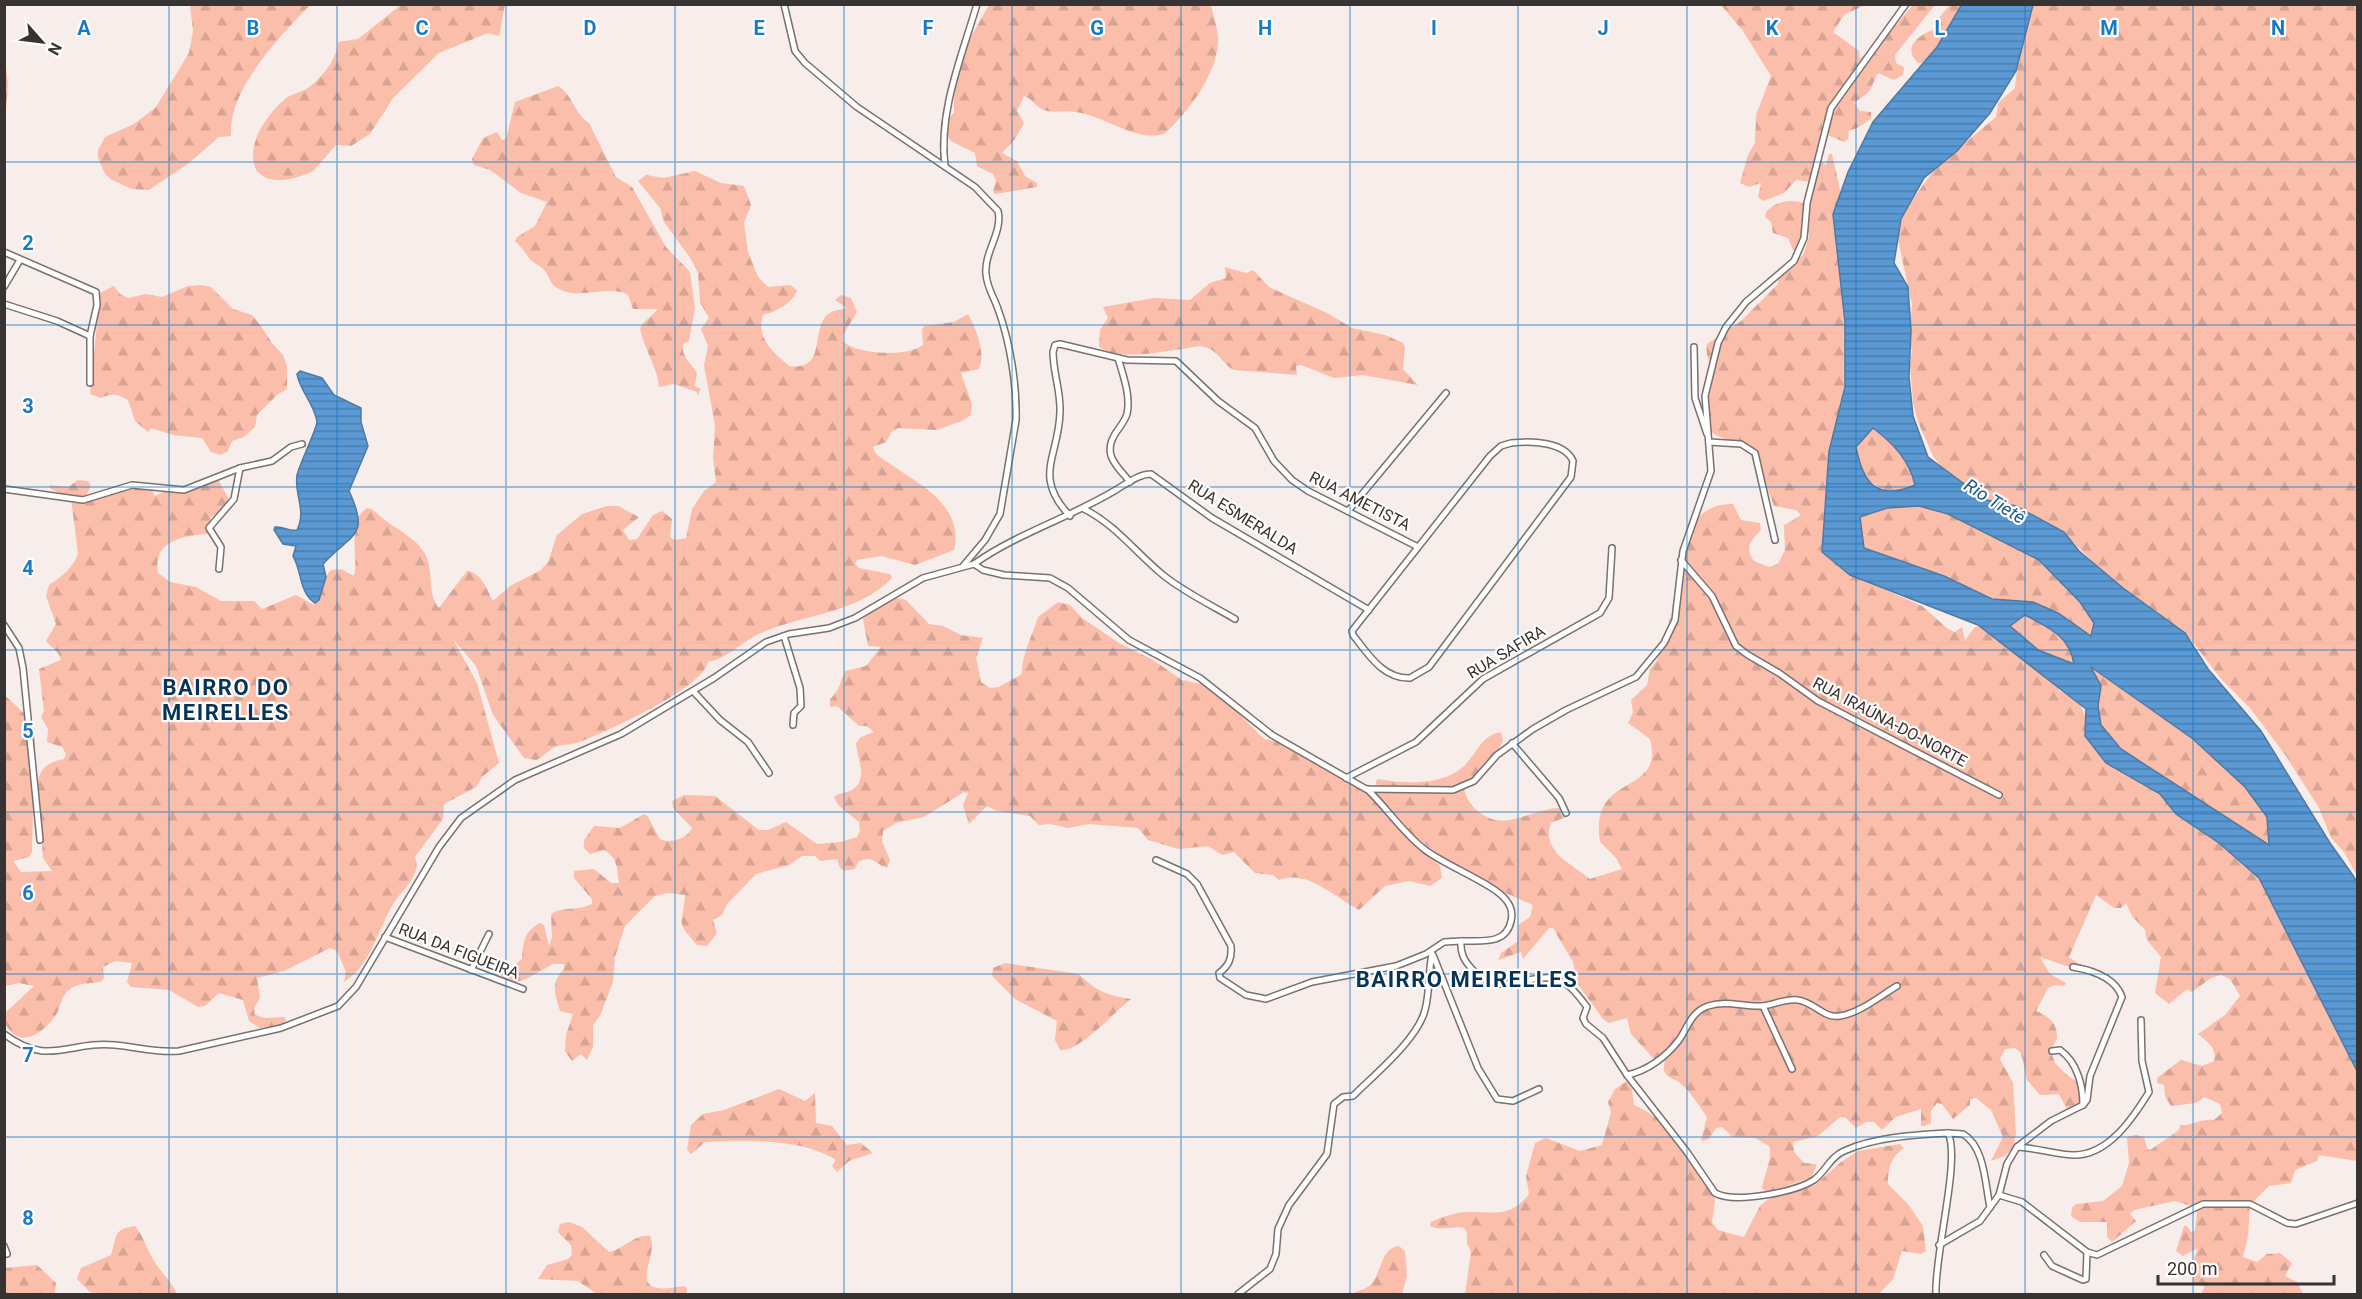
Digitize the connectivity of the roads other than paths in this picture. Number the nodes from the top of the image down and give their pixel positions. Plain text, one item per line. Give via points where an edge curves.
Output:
1 (784, 4) edge
2 (977, 4) edge
3 (1906, 4) edge
4 (945, 166) junction
5 (4, 252) edge
6 (20, 260) junction
7 (4, 287) edge
8 (4, 304) edge
9 (90, 336) junction
10 (1694, 347) dead end
11 (1118, 358) junction
12 (90, 383) dead end
13 (1446, 393) dead end
14 (1707, 435) junction
15 (1709, 442) junction
16 (302, 444) dead end
17 (240, 468) junction
18 (1130, 482) junction
19 (4, 489) edge
20 (1084, 509) junction
21 (1348, 511) junction
22 (1070, 516) junction
23 (1775, 540) dead end
24 (1418, 547) junction
25 (1611, 548) dead end
26 (1681, 560) junction
27 (974, 564) junction
28 (962, 567) junction
29 (219, 569) dead end
30 (1369, 610) junction
31 (1235, 619) dead end
32 (4, 625) edge
33 (784, 636) junction
34 (693, 691) junction
35 (793, 725) dead end
36 (1512, 743) junction
37 (769, 773) dead end
38 (1346, 778) junction
39 (1366, 789) junction
40 (1999, 795) dead end
41 (1566, 813) dead end
42 (40, 840) dead end
43 (1156, 860) dead end
44 (489, 934) dead end
45 (385, 937) junction
46 (1461, 941) junction
47 (1432, 953) junction
48 (2073, 967) dead end
49 (471, 970) junction
50 (1897, 986) dead end
51 (523, 989) dead end
52 (1763, 1006) junction
53 (2141, 1020) dead end
54 (4, 1034) edge
55 (2052, 1051) dead end
56 (1792, 1069) dead end
57 (1627, 1075) junction
58 (1539, 1089) dead end
59 (2083, 1105) junction
60 (1948, 1133) junction
61 (2018, 1147) junction
62 (1999, 1195) junction
63 (2358, 1203) edge
64 (1990, 1207) junction
65 (1939, 1245) junction
66 (4, 1246) edge
67 (2087, 1252) junction
68 (7, 1254) dead end
69 (2044, 1255) dead end
70 (1238, 1294) edge
71 (1936, 1294) edge

1 - 4 street via 795,51 805,63 846,99
2 - 4 street via 953,86 942,145
3 - 14 street via 1831,108 1807,203 1804,238 1794,261 1756,291 1722,334 1705,396
4 - 28 street via 985,195 998,211 998,228 986,274 1002,325 1016,405 1000,514
5 - 6 street
6 - 7 street
6 - 9 street via 96,292
8 - 9 street
9 - 12 street
10 - 14 street via 1696,408
11 - 18 street via 1125,379 1126,414 1108,451
11 - 21 street, RUA AMETISTA via 1178,362 1218,401 1255,428 1274,460 1292,480
11 - 22 street, RUA AMETISTA via 1066,344 1054,348 1060,410 1049,487
13 - 21 street
14 - 15 street
15 - 23 street via 1741,444 1755,453
15 - 26 street via 1711,471
16 - 17 street via 273,461
17 - 19 street via 184,490 132,485 90,500
17 - 29 street via 234,499 209,528 221,547
18 - 20 street, RUA ESMERALDA
18 - 30 street, RUA ESMERALDA via 1147,474 1155,475 1212,518
20 - 22 street, RUA ESMERALDA
20 - 31 street via 1119,532 1165,577
21 - 24 street, RUA AMETISTA
22 - 27 street, RUA ESMERALDA via 993,551
24 - 30 street
24 - 30 street via 1501,446 1517,442 1550,444 1571,455 1571,477 1423,673 1400,678 1375,663 1352,634
25 - 38 street, RUA SAFIRA via 1609,598 1600,613 1483,679 1416,742
26 - 36 street via 1673,626 1646,668
26 - 40 street, RUA IRAÚNA-DO-NORTE via 1712,596 1736,646 1748,656 1818,702
27 - 28 street, RUA ESMERALDA
27 - 38 street via 1004,575 1050,578 1068,588 1129,640 1200,678 1272,735
28 - 33 street, RUA ESMERALDA via 923,578 855,618 829,628
32 - 42 street via 19,648 23,668
33 - 34 street, RUA ESMERALDA via 766,642
33 - 35 street via 800,688 801,706 794,713
34 - 37 street via 748,742
34 - 45 street, RUA ESMERALDA via 621,734 515,780 475,805 439,848
36 - 39 street via 1474,781 1453,790
36 - 41 street
38 - 39 street
39 - 46 street via 1421,847 1508,902 1511,924 1504,935 1493,941
43 - 47 street via 1187,874 1197,884 1230,946 1232,955 1219,973 1220,978 1246,995 1271,998 1312,982 1396,966
44 - 49 street
45 - 49 street, RUA DA FIGUEIRA
45 - 54 street, RUA ESMERALDA via 356,987 338,1006 280,1028 165,1052 100,1045 52,1053 26,1047
46 - 47 street via 1444,942
46 - 57 street via 1461,953 1469,965 1492,982 1513,984 1552,978 1571,988 1587,1007 1583,1018 1586,1024 1598,1032
47 - 58 street via 1475,1061 1497,1099 1513,1101
47 - 70 street via 1428,997 1421,1021 1353,1096 1334,1104 1327,1154 1289,1205 1278,1228 1276,1254 1270,1269
48 - 59 street via 2101,975 2118,988 2122,997 2090,1076
49 - 51 street, RUA DA FIGUEIRA
50 - 52 street via 1842,1016 1828,1015 1797,1000
52 - 56 street
52 - 57 street via 1728,1003 1705,1007 1695,1013 1679,1039 1660,1057 1642,1072
53 - 61 street via 2142,1061 2149,1092 2114,1137 2096,1151 2079,1155
55 - 59 street via 2066,1054 2080,1078
57 - 60 street via 1694,1161 1710,1188 1726,1197 1752,1197 1806,1184 1836,1155 1864,1144
59 - 61 street via 2051,1121
60 - 64 street via 1963,1134 1973,1144 1982,1164
60 - 65 street via 1953,1157
61 - 62 street via 2007,1164
62 - 64 street
62 - 67 street via 2032,1209
63 - 67 street via 2296,1224 2287,1224 2250,1204 2203,1204 2105,1253
64 - 65 street via 1975,1225
65 - 71 street
66 - 68 street
67 - 69 street via 2088,1271 2083,1280 2052,1266

